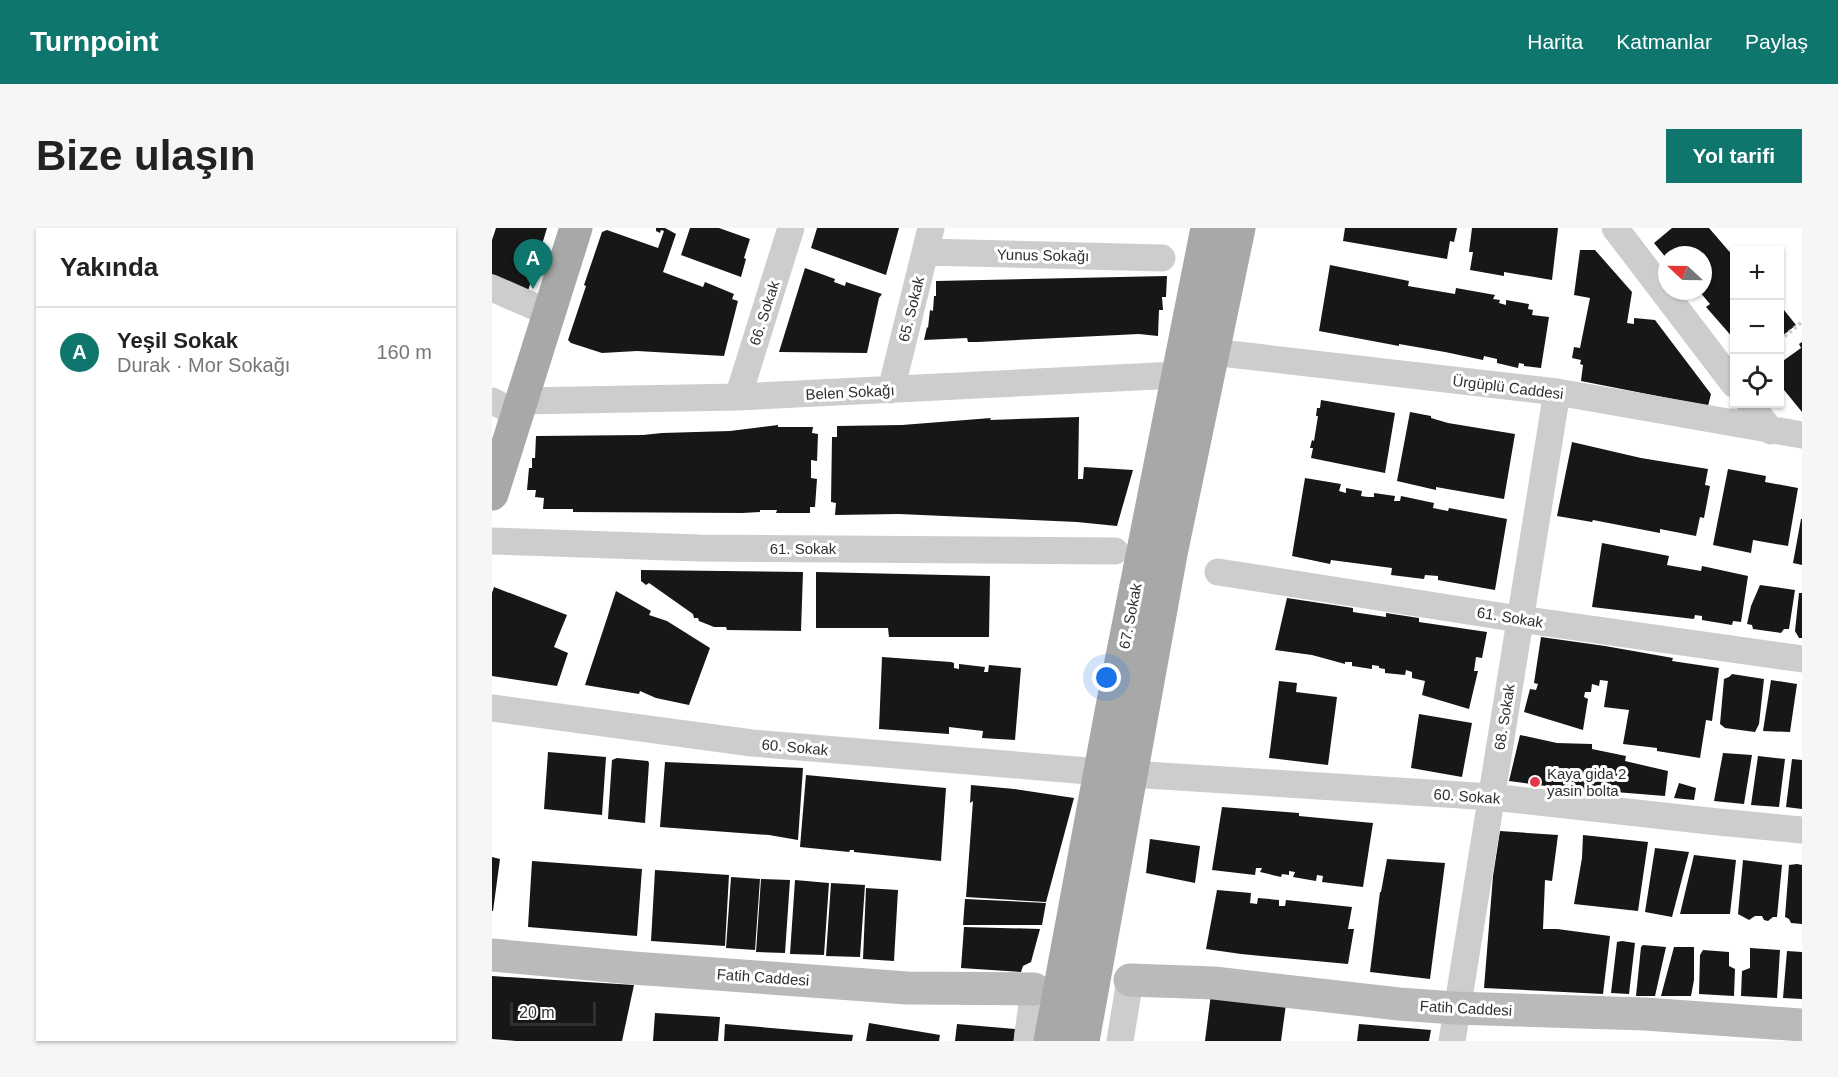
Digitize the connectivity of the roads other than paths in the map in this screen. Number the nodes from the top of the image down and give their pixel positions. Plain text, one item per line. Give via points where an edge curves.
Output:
1 (576, 228) edge
2 (791, 228) edge
3 (1207, 228) edge
4 (1239, 228) edge
5 (1615, 228) edge
6 (928, 240) edge
7 (1162, 258) dead end
8 (492, 288) edge
9 (549, 314) junction
10 (1212, 352) junction
11 (1177, 375) junction
12 (1730, 379) edge
13 (891, 390) junction
14 (1557, 392) junction
15 (738, 397) junction
16 (511, 405) edge
17 (1753, 408) edge
18 (1771, 431) junction
19 (1802, 435) edge
20 (492, 494) edge
21 (492, 541) edge
22 (1115, 551) dead end
23 (1218, 572) dead end
24 (1519, 619) junction
25 (1802, 659) edge
26 (492, 708) edge
27 (1116, 773) junction
28 (1492, 797) junction
29 (1802, 830) edge
30 (492, 955) edge
31 (1130, 980) joint
32 (1034, 989) joint
33 (1455, 1008) junction
34 (1802, 1025) edge
35 (1027, 1041) edge
36 (1050, 1041) edge
37 (1083, 1041) edge
38 (1120, 1041) edge
39 (1452, 1041) edge

1 - 9 main road
2 - 15 street, 66. Sokak
3 - 11 main road, 67. Sokak
4 - 10 main road, 67. Sokak
5 - 12 street
6 - 7 street, Yunus Sokağı
6 - 13 street, 65. Sokak
8 - 9 street
9 - 16 main road
10 - 14 street, Ürgüplü Caddesi
10 - 27 main road, 67. Sokak via 1171,554
11 - 13 street, Belen Sokağı
11 - 27 main road, 67. Sokak
13 - 15 street, Belen Sokağı
14 - 18 street, Ürgüplü Caddesi
14 - 24 street, 68. Sokak
15 - 16 street, Belen Sokağı
16 - 20 main road
17 - 18 street
18 - 19 street, Ürgüplü Caddesi
21 - 22 street, 61. Sokak via 699,548
23 - 24 street, 61. Sokak
24 - 25 street, 61. Sokak
24 - 28 street, 68. Sokak
26 - 27 street, 60. Sokak via 752,743
27 - 28 street, 60. Sokak
27 - 36 main road, 67. Sokak
27 - 37 main road, 67. Sokak
28 - 29 street, 60. Sokak
28 - 33 street, 68. Sokak
30 - 32 street, Fatih Caddesi via 907,988
31 - 33 street, Fatih Caddesi via 1214,983
31 - 38 street
32 - 35 street
33 - 34 street, Fatih Caddesi via 1645,1014
33 - 39 street, 68. Sokak

